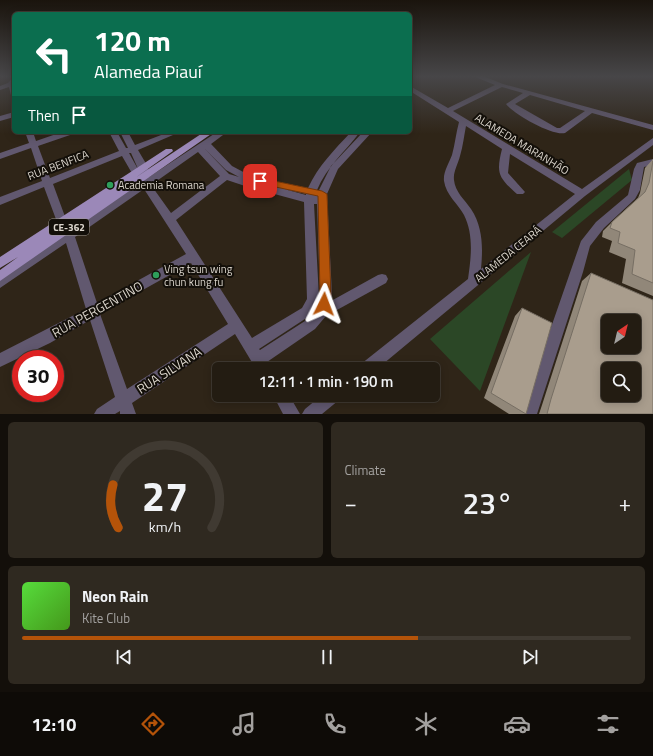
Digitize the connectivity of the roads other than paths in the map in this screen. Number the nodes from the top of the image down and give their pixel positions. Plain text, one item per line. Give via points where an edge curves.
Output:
1 (422, 95) edge
2 (480, 95) edge
3 (525, 95) edge
4 (537, 95) edge
5 (591, 110) junction
6 (447, 111) junction
7 (12, 115) edge
8 (0, 119) edge
9 (463, 121) junction
10 (653, 128) edge
11 (29, 134) edge
12 (64, 134) edge
13 (115, 134) edge
14 (125, 134) edge
15 (171, 134) edge
16 (197, 134) edge
17 (207, 134) edge
18 (220, 134) edge
19 (359, 135) edge
20 (653, 141) edge
21 (33, 145) junction
22 (202, 146) junction
23 (507, 148) junction
24 (129, 150) junction
25 (0, 156) edge
26 (653, 162) edge
27 (168, 164) junction
28 (142, 176) junction
29 (226, 176) junction
30 (47, 183) junction
31 (520, 192) dead end
32 (582, 194) junction
33 (310, 196) junction
34 (322, 199) junction
35 (0, 201) edge
36 (170, 219) junction
37 (66, 228) junction
38 (193, 256) junction
39 (0, 263) edge
40 (577, 272) junction
41 (0, 276) edge
42 (591, 278) edge
43 (382, 279) dead end
44 (474, 282) junction
45 (0, 283) edge
46 (92, 311) junction
47 (322, 312) junction
48 (296, 317) junction
49 (236, 326) junction
50 (305, 328) junction
51 (250, 347) junction
52 (0, 360) edge
53 (259, 362) edge
54 (265, 362) edge
55 (375, 362) edge
56 (123, 400) junction
57 (284, 402) edge
58 (325, 402) edge
59 (102, 414) edge
60 (128, 414) edge
61 (292, 414) edge
62 (310, 414) edge
63 (529, 414) edge

1 - 6 street, ALAMEDA MARANHÃO
2 - 6 street
3 - 5 street via 510,104 515,110 555,130 562,131
4 - 5 street
5 - 10 street
6 - 9 street, ALAMEDA MARANHÃO
7 - 8 street
9 - 23 street, ALAMEDA MARANHÃO
9 - 44 street via 449,183 470,219 476,237
11 - 21 street
12 - 21 street
13 - 24 street
14 - 24 street
15 - 24 street, RUA BENFICA
16 - 28 main road, CE-362
17 - 27 main road
18 - 22 street
19 - 33 street via 325,166
19 - 34 street via 334,168
20 - 32 street, ALAMEDA CEARÁ
21 - 25 street
21 - 30 street
22 - 27 street
22 - 29 street
22 - 33 street via 233,171
23 - 31 street via 502,169 504,177
23 - 32 street, ALAMEDA MARANHÃO
24 - 28 street
24 - 30 street, RUA BENFICA
26 - 40 street via 640,165 631,198 589,237 579,255
27 - 28 street
28 - 36 street
28 - 37 main road, CE-362
29 - 33 street via 245,183
29 - 36 street
30 - 35 street, RUA BENFICA
30 - 37 street
32 - 44 street, ALAMEDA CEARÁ
33 - 34 street
33 - 48 street via 313,300 306,312
34 - 47 street via 326,295
36 - 38 street
37 - 39 main road, CE-362
37 - 41 main road, CE-362
37 - 45 street
37 - 46 street
38 - 46 street, RUA PERGENTINO
38 - 49 street
40 - 42 street
40 - 63 street
43 - 47 street
44 - 55 street, ALAMEDA CEARÁ
46 - 52 street, RUA PERGENTINO
46 - 56 street
47 - 50 street
48 - 50 street
48 - 51 street
49 - 51 street
49 - 56 street, RUA SILVANA
50 - 54 street
51 - 53 street
56 - 59 street, RUA SILVANA
56 - 60 street
57 - 61 street
58 - 62 street

